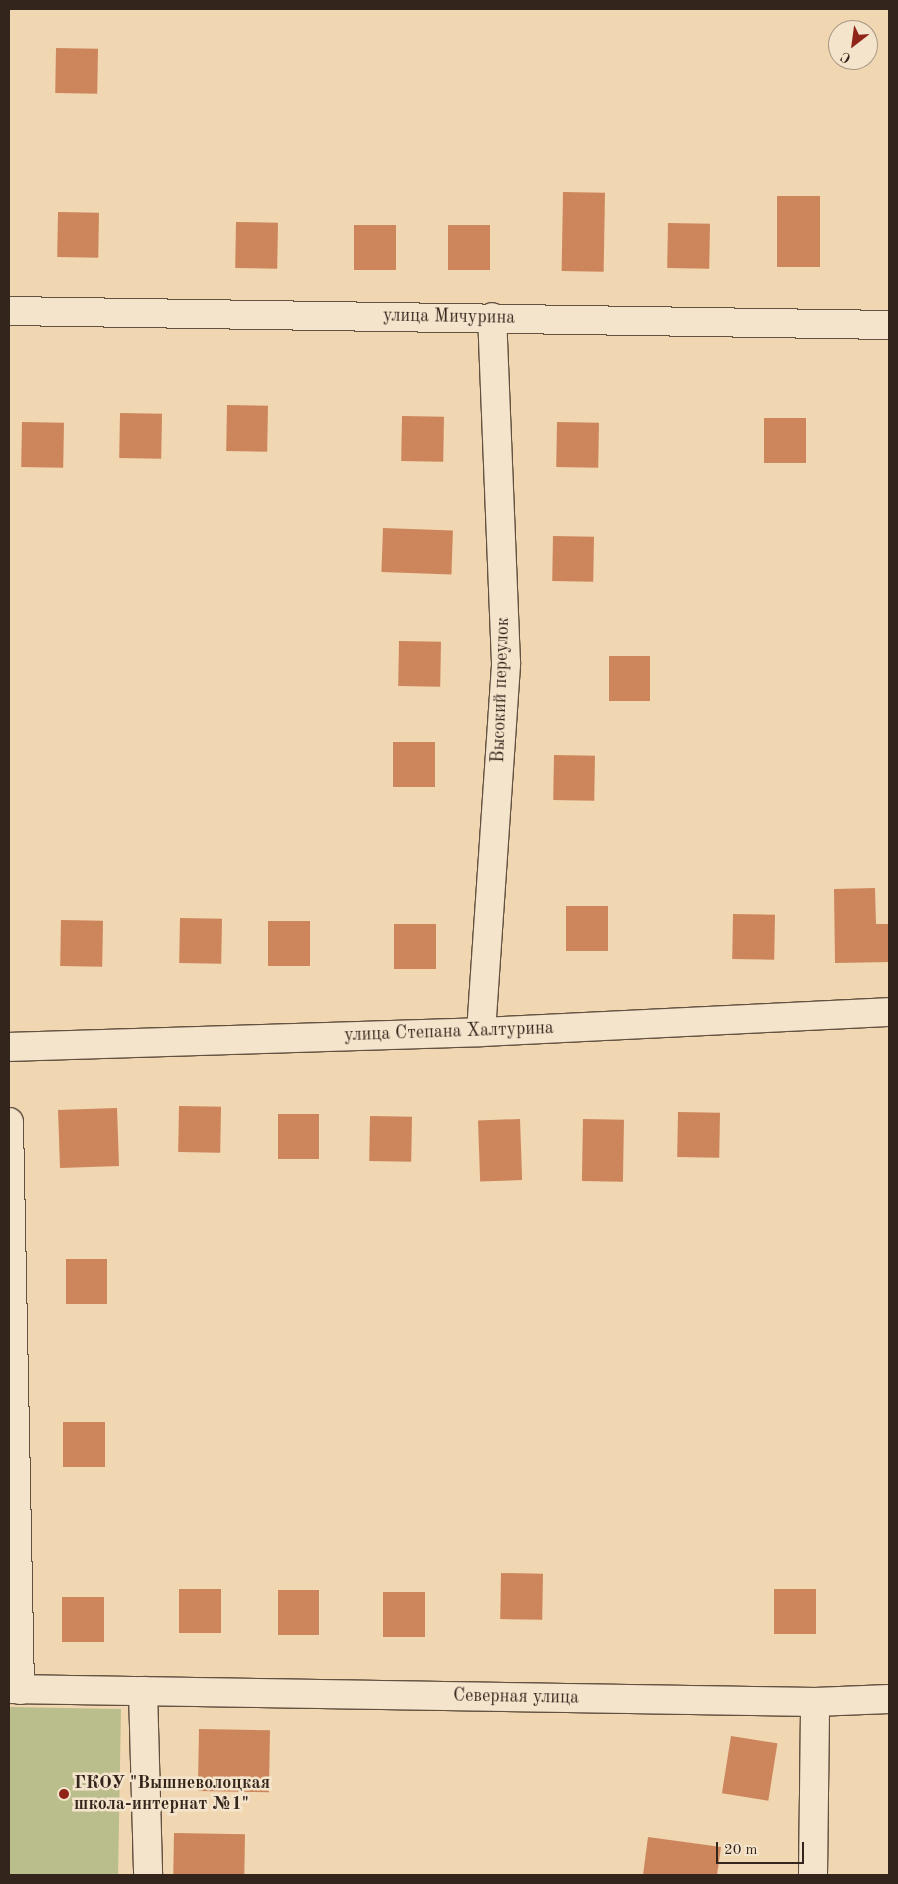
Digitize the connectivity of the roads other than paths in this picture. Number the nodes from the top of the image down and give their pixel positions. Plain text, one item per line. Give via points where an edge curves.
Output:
1 (9, 311) edge
2 (492, 317) junction
3 (889, 325) edge
4 (889, 1012) edge
5 (481, 1032) junction
6 (9, 1047) edge
7 (9, 1122) edge
8 (14, 1690) edge
9 (143, 1691) junction
10 (889, 1699) edge
11 (815, 1702) junction
12 (148, 1875) edge
13 (813, 1875) edge

1 - 2 street, улица Мичурина
2 - 3 street, улица Мичурина
2 - 5 street, Высокий переулок via 506,663
4 - 5 street, улица Степана Халтурина
5 - 6 street, улица Степана Халтурина
7 - 8 street
8 - 9 street, Северная улица
9 - 11 street, Северная улица
9 - 12 street
10 - 11 street, Северная улица
11 - 13 street

